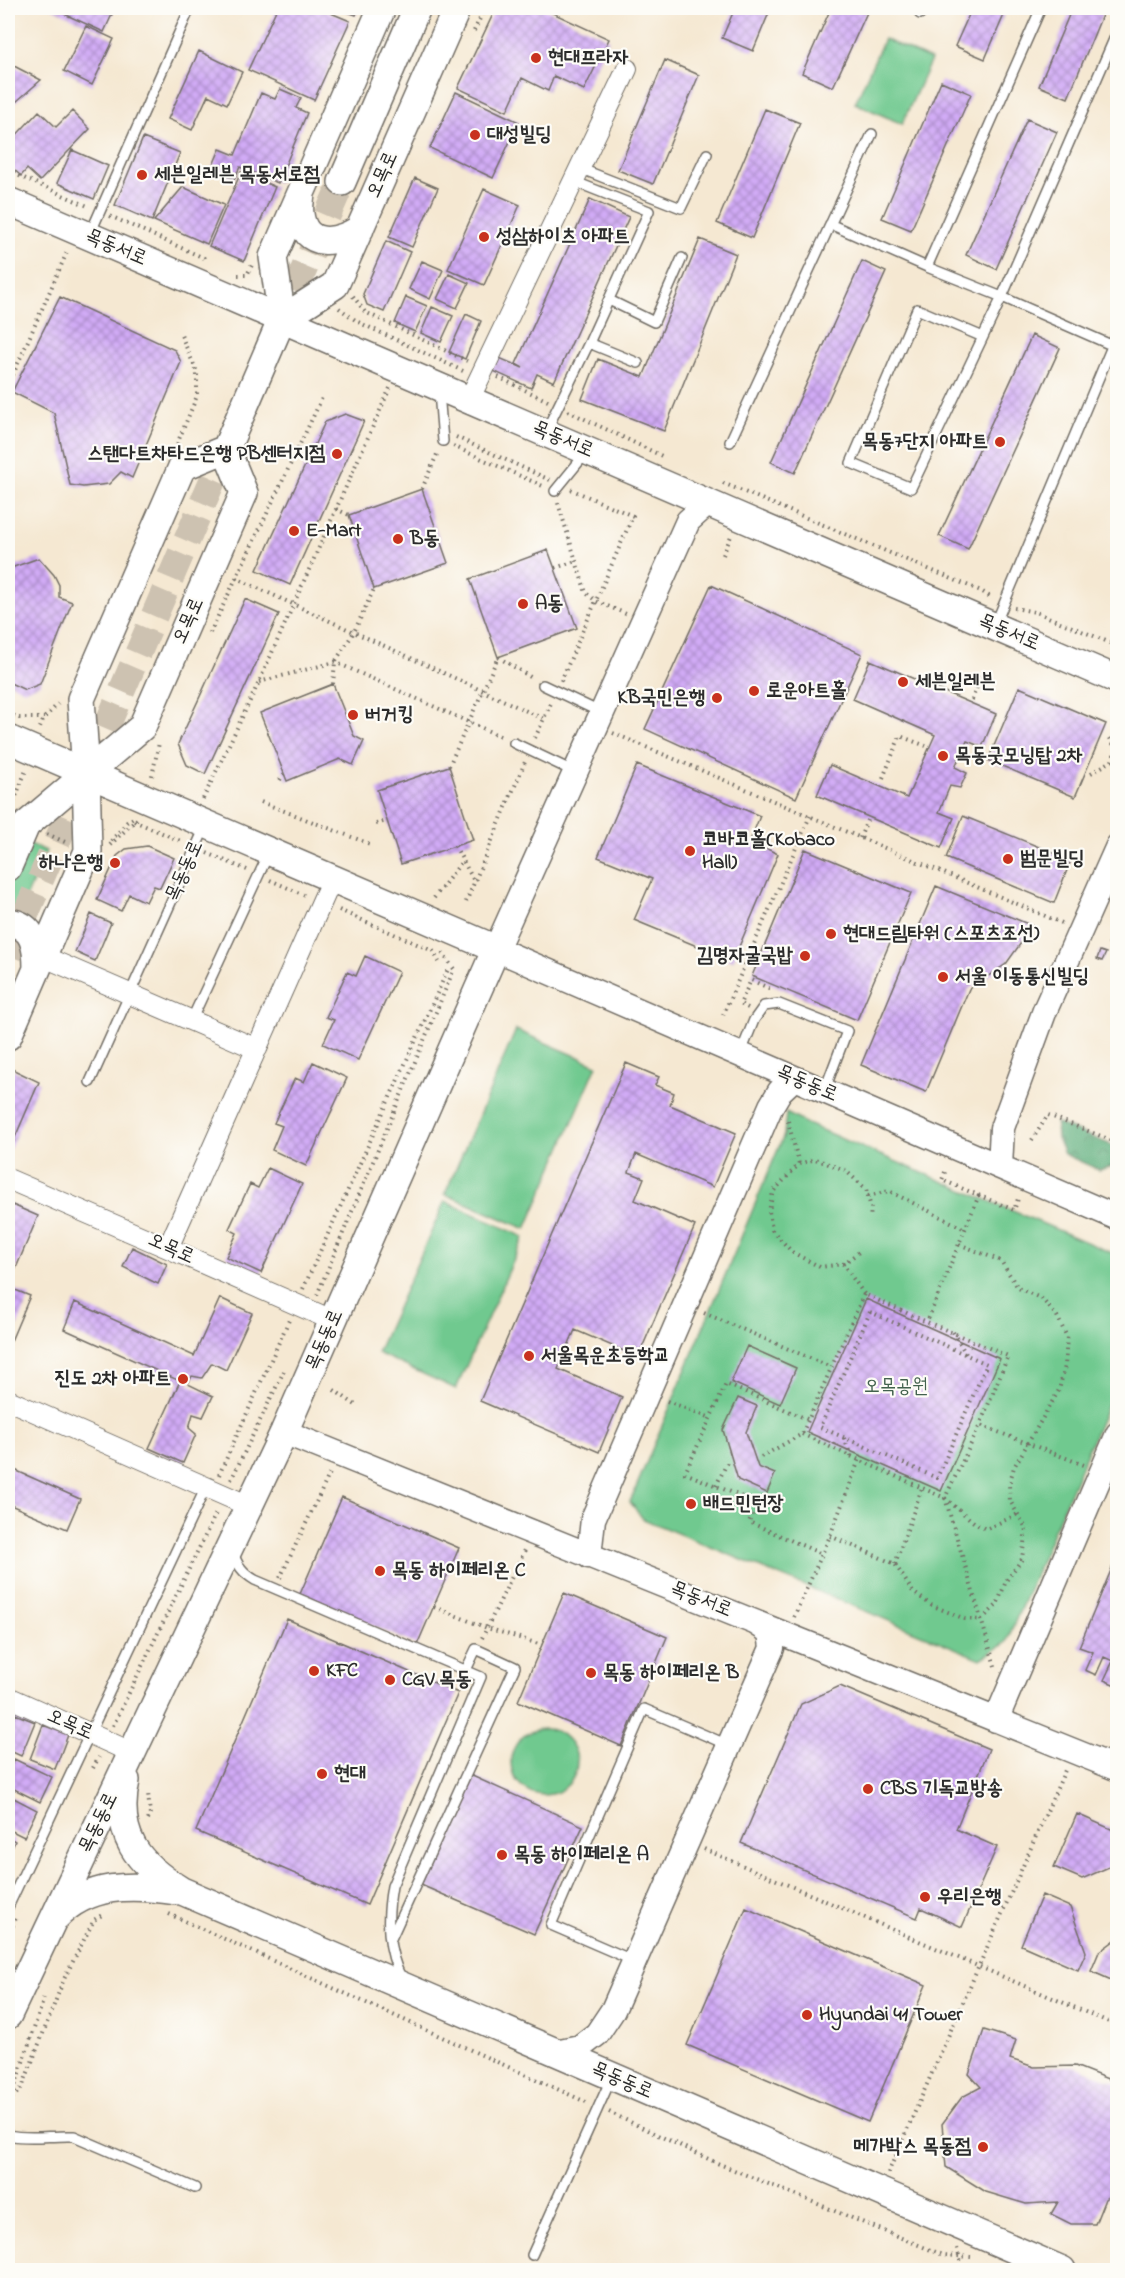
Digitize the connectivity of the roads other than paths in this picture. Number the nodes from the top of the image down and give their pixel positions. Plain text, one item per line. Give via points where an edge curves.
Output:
1 (190, 8) edge
2 (382, 8) edge
3 (417, 8) edge
4 (457, 8) edge
5 (1041, 8) edge
6 (1118, 30) edge
7 (627, 69) dead end
8 (872, 134) dead end
9 (707, 154) dead end
10 (576, 174) junction
11 (342, 182) tunnel mouth
12 (300, 194) junction
13 (13, 209) edge
14 (830, 224) junction
15 (360, 229) junction
16 (83, 233) junction
17 (682, 258) dead end
18 (927, 267) junction
19 (1002, 297) junction
20 (609, 300) junction
21 (282, 319) junction
22 (1118, 332) edge
23 (983, 337) junction
24 (590, 343) junction
25 (1115, 346) edge
26 (638, 363) dead end
27 (439, 387) junction
28 (468, 400) junction
29 (545, 433) junction
30 (443, 441) road end
31 (730, 442) dead end
32 (226, 449) junction
33 (588, 451) junction
34 (558, 488) road end
35 (715, 493) junction
36 (999, 616) junction
37 (1118, 680) edge
38 (543, 685) road end
39 (599, 719) junction
40 (8, 739) edge
41 (514, 742) road end
42 (86, 772) junction
43 (575, 772) junction
44 (198, 830) junction
45 (1118, 846) edge
46 (264, 864) junction
47 (8, 867) edge
48 (327, 891) junction
49 (8, 922) edge
50 (496, 950) junction
51 (40, 963) junction
52 (129, 995) junction
53 (191, 1022) junction
54 (8, 1036) edge
55 (256, 1049) junction
56 (740, 1055) junction
57 (794, 1078) junction
58 (90, 1082) dead end
59 (824, 1091) junction
60 (1000, 1167) junction
61 (8, 1179) edge
62 (1118, 1218) edge
63 (168, 1248) junction
64 (314, 1312) junction
65 (8, 1400) edge
66 (284, 1432) junction
67 (1118, 1434) edge
68 (214, 1491) junction
69 (249, 1506) junction
70 (231, 1544) junction
71 (589, 1556) junction
72 (755, 1622) junction
73 (466, 1670) junction
74 (8, 1697) edge
75 (1001, 1709) junction
76 (146, 1725) junction
77 (98, 1737) junction
78 (730, 1746) junction
79 (133, 1753) junction
80 (1118, 1769) edge
81 (182, 1891) junction
82 (8, 1907) edge
83 (53, 1920) junction
84 (389, 1943) junction
85 (635, 1961) junction
86 (406, 1988) junction
87 (8, 2015) edge
88 (555, 2052) junction
89 (612, 2077) junction
90 (8, 2135) edge
91 (195, 2188) dead end
92 (532, 2255) dead end
93 (1062, 2271) edge

1 - 16 lane
2 - 12 main road
3 - 11 main road, 오목로
4 - 15 main road, 오목로
5 - 18 lane
6 - 19 lane
7 - 10 street
8 - 14 lane
9 - 10 lane via 681,208
10 - 20 lane via 649,211
10 - 28 street
12 - 15 main road via 300,215 311,234 324,241 337,241
12 - 21 main road via 273,258
13 - 16 main road, 목동서로
14 - 18 lane
14 - 31 lane
15 - 21 main road, 오목로 via 335,285
16 - 21 main road, 목동서로
17 - 20 lane via 654,322
18 - 19 lane
19 - 23 lane
19 - 25 lane
20 - 24 lane
21 - 27 main road, 목동서로
21 - 32 main road
22 - 25 lane
23 - 23 lane via 911,488 851,463 917,309
24 - 26 lane
24 - 29 lane
25 - 36 lane
27 - 28 main road, 목동서로
27 - 30 lane
28 - 29 main road, 목동서로
29 - 33 main road, 목동서로
32 - 42 main road via 182,466 85,689 81,699
32 - 42 main road, 오목로 via 244,493 224,573 142,728
33 - 34 lane
33 - 35 main road, 목동서로
35 - 36 main road, 목동서로
35 - 39 street via 688,521
36 - 37 main road, 목동서로
38 - 39 lane
39 - 43 street
40 - 42 main road, 목동동로
41 - 43 lane
42 - 44 main road, 목동동로
42 - 47 main road, 오목로 via 26,825
42 - 51 main road via 88,851
43 - 50 street
44 - 46 main road, 목동동로
44 - 52 lane, 목동동로
45 - 60 street via 1045,1010 1002,1128
46 - 48 main road, 목동동로
46 - 53 lane
48 - 50 main road, 목동동로 via 413,925
48 - 55 street
49 - 51 main road via 27,928
50 - 56 street, 목동동로
50 - 64 main road, 목동동로
51 - 52 street
51 - 54 main road
52 - 53 street
52 - 58 lane, 목동동로
53 - 55 street
55 - 63 street
56 - 57 street, 목동동로
56 - 59 lane via 753,1020 764,1006 779,1004 848,1031
57 - 59 street, 목동동로
57 - 71 street via 771,1107 606,1488 593,1519
59 - 60 street, 목동동로
60 - 62 street, 목동동로
61 - 63 street, 오목로
63 - 64 street, 오목로
64 - 66 main road, 목동동로
65 - 68 street
66 - 69 main road, 목동동로
66 - 71 street, 목동서로
67 - 75 street
68 - 69 street
68 - 77 lane
69 - 70 main road, 목동동로
70 - 73 lane via 246,1575
70 - 76 main road, 목동동로
71 - 72 street, 목동서로
72 - 75 street, 목동서로
72 - 78 street via 770,1632 772,1648
73 - 84 lane via 481,1677 392,1886 387,1912
73 - 84 lane via 476,1649 515,1667
74 - 77 street, 오목로
75 - 80 street, 목동서로 via 1073,1751
76 - 79 main road, 목동동로
76 - 81 main road, 목동동로 via 125,1782 126,1835 142,1861
77 - 79 street, 오목로
77 - 82 lane
78 - 85 street
78 - 85 lane via 644,1709 551,1925
79 - 83 main road, 목동동로
81 - 83 main road, 목동동로 via 110,1888 80,1898
81 - 86 main road, 목동동로
83 - 87 main road, 목동동로
84 - 86 lane
85 - 88 street via 613,2010 597,2034 580,2047
86 - 88 main road, 목동동로
88 - 89 main road, 목동동로
89 - 92 lane
89 - 93 main road, 목동동로
90 - 91 lane via 74,2136

